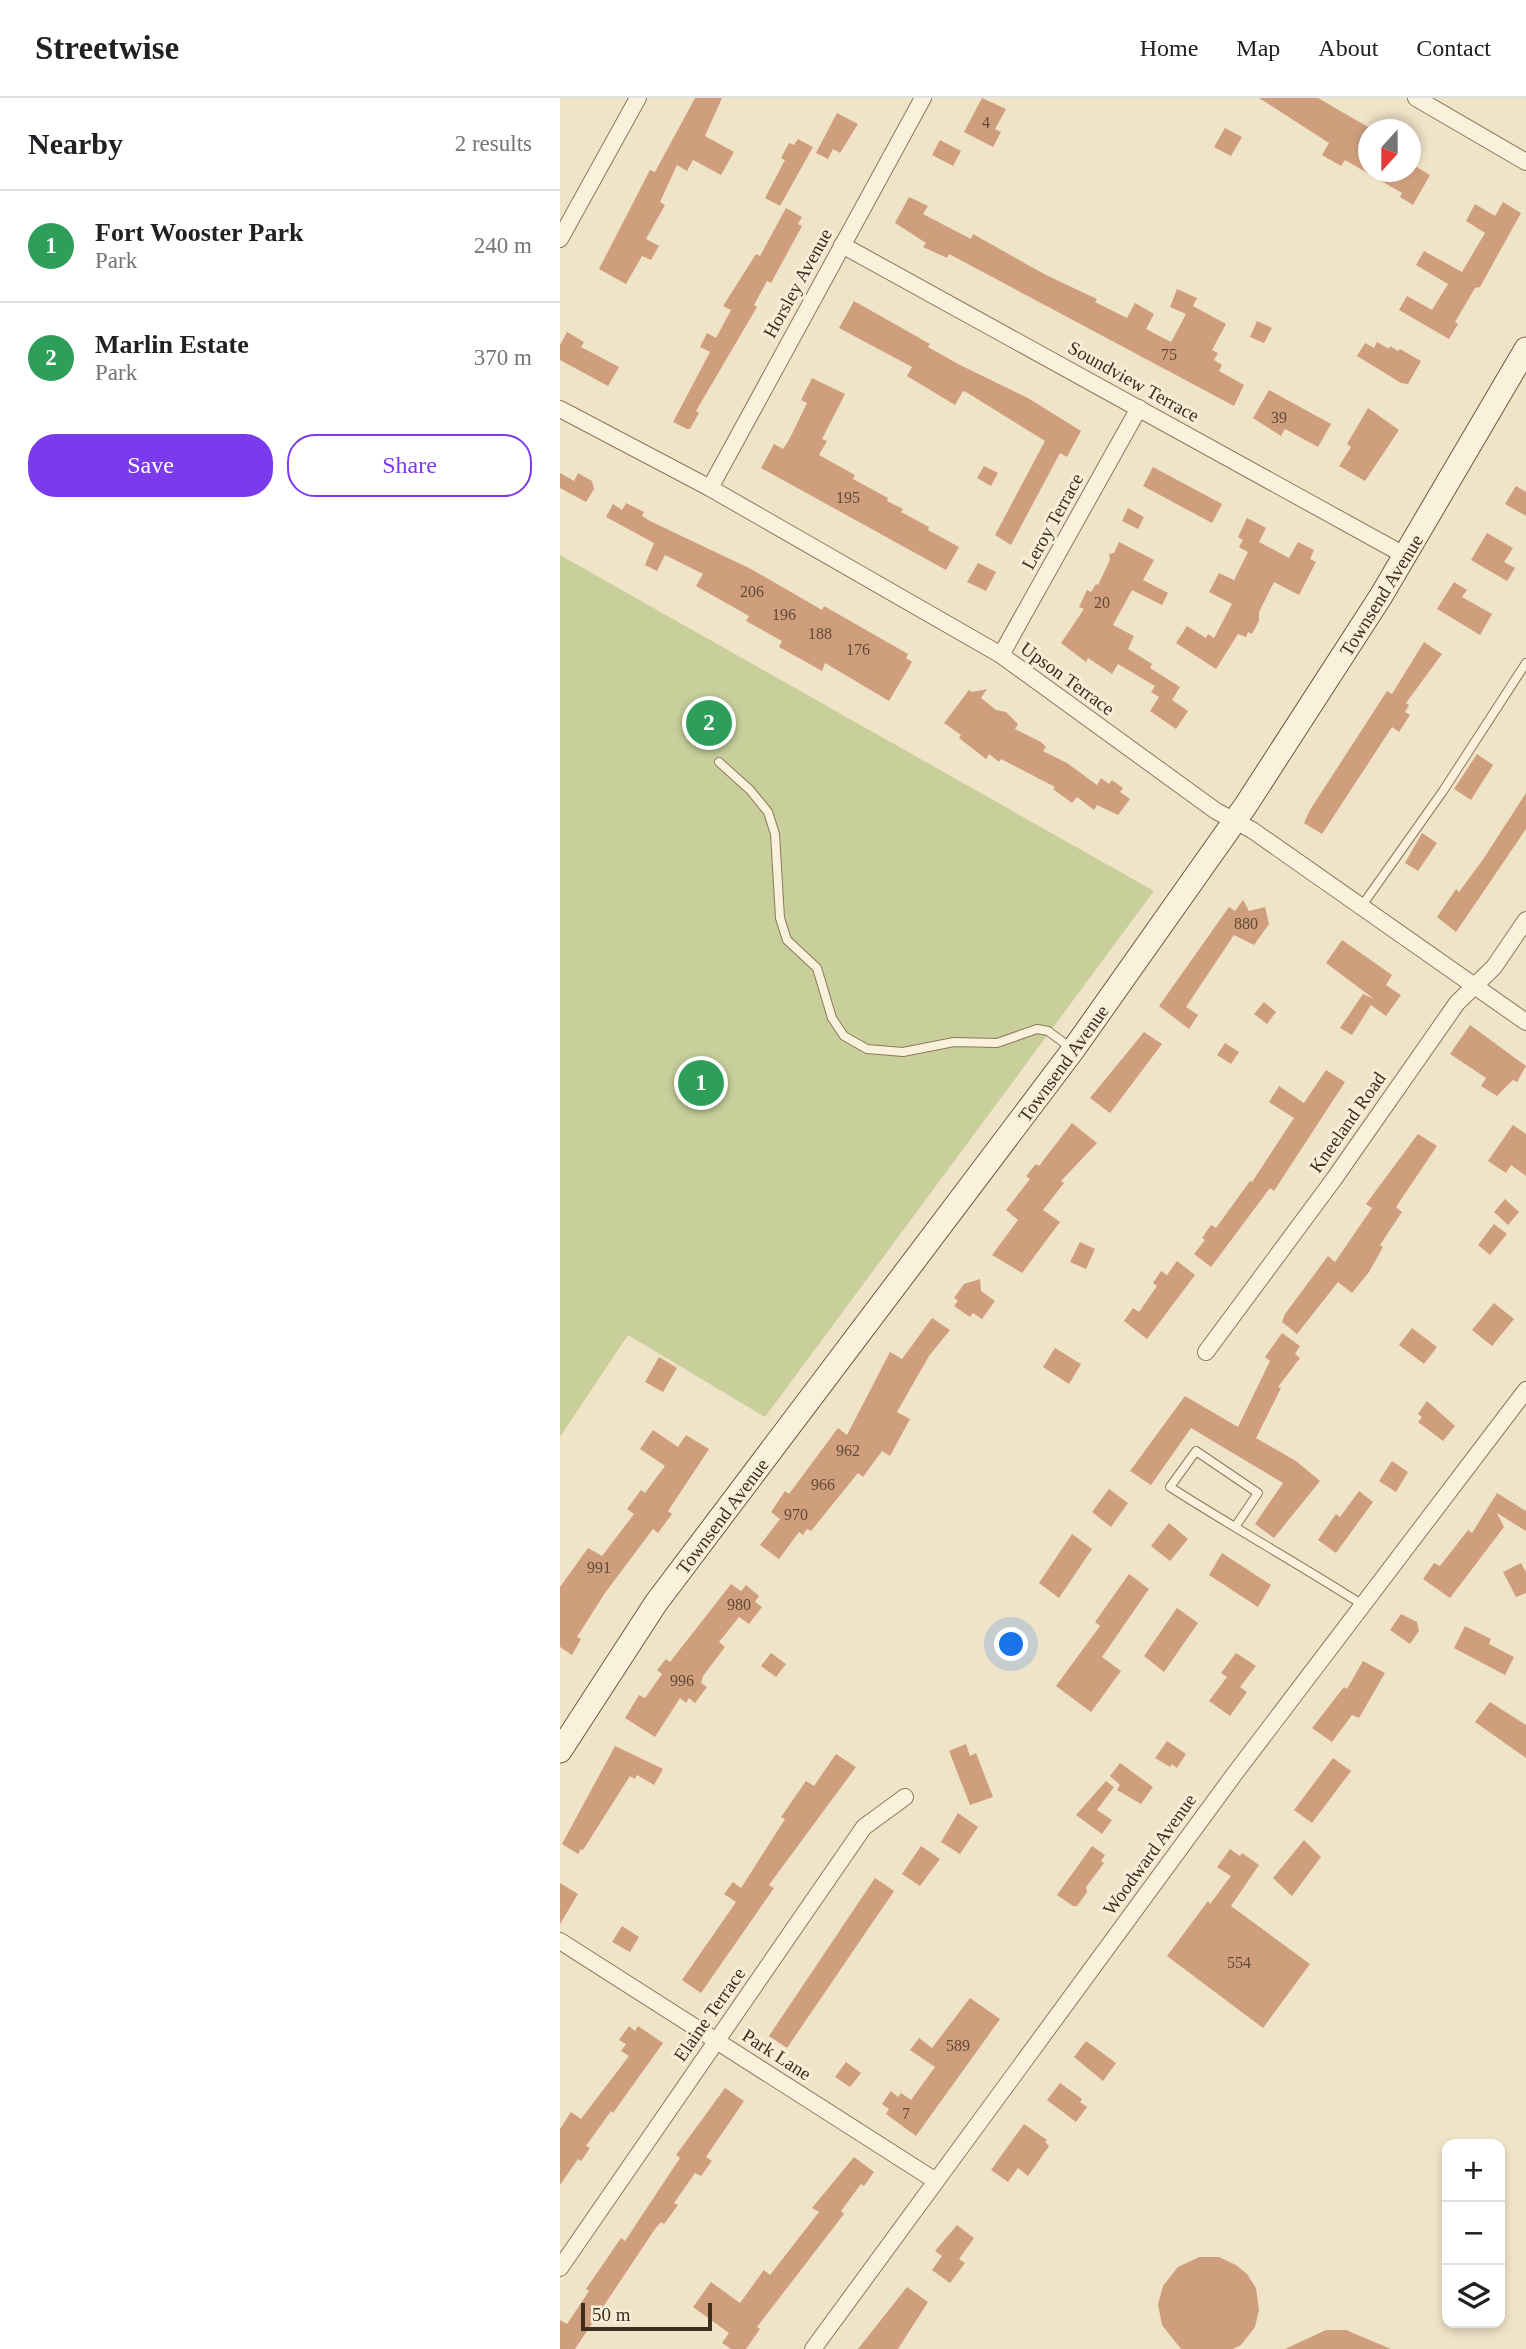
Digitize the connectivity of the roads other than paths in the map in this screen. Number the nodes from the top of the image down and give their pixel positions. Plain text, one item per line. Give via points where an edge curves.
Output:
1 (638, 98) edge
2 (923, 98) edge
3 (1416, 98) edge
4 (1526, 162) edge
5 (560, 239) edge
6 (842, 245) junction
7 (1526, 349) edge
8 (1139, 408) junction
9 (560, 409) edge
10 (710, 488) junction
11 (1406, 556) junction
12 (1001, 655) junction
13 (1526, 663) edge
14 (719, 762) dead end
15 (1234, 821) junction
16 (1361, 908) junction
17 (1526, 920) edge
18 (1476, 988) junction
19 (1526, 1022) edge
20 (1073, 1049) junction
21 (1206, 1352) dead end
22 (1526, 1390) edge
23 (1235, 1527) junction
24 (1363, 1605) junction
25 (560, 1751) edge
26 (905, 1797) dead end
27 (560, 1941) edge
28 (717, 2040) junction
29 (936, 2181) junction
30 (560, 2267) edge
31 (813, 2349) edge

1 - 5 street
2 - 6 street, Horsley Avenue
3 - 4 street
6 - 8 street, Soundview Terrace
6 - 10 street, Horsley Avenue
7 - 11 main road, Townsend Avenue
8 - 11 street, Soundview Terrace
8 - 12 street, Leroy Terrace
9 - 10 street, Upson Terrace
10 - 12 street, Upson Terrace
11 - 15 main road, Townsend Avenue
12 - 15 street, Upson Terrace
13 - 16 lane
14 - 20 lane via 768,812 775,834 780,918 787,940 817,968 832,1018 844,1035 867,1049 903,1052 954,1042 997,1043 1037,1029 1048,1031
15 - 16 street, Upson Terrace
15 - 20 main road, Townsend Avenue
16 - 18 street, Upson Terrace
17 - 18 street, Kneeland Road
18 - 19 street, Upson Terrace
18 - 21 street, Kneeland Road via 1457,1003
20 - 25 main road, Townsend Avenue via 656,1602
22 - 24 street, Woodward Avenue
23 - 23 lane via 1170,1488 1196,1451 1258,1493
23 - 24 lane
24 - 29 street, Woodward Avenue
26 - 28 street, Elaine Terrace via 864,1826
27 - 28 street, Park Lane
28 - 29 street, Park Lane
28 - 30 street, Elaine Terrace
29 - 31 street, Woodward Avenue

